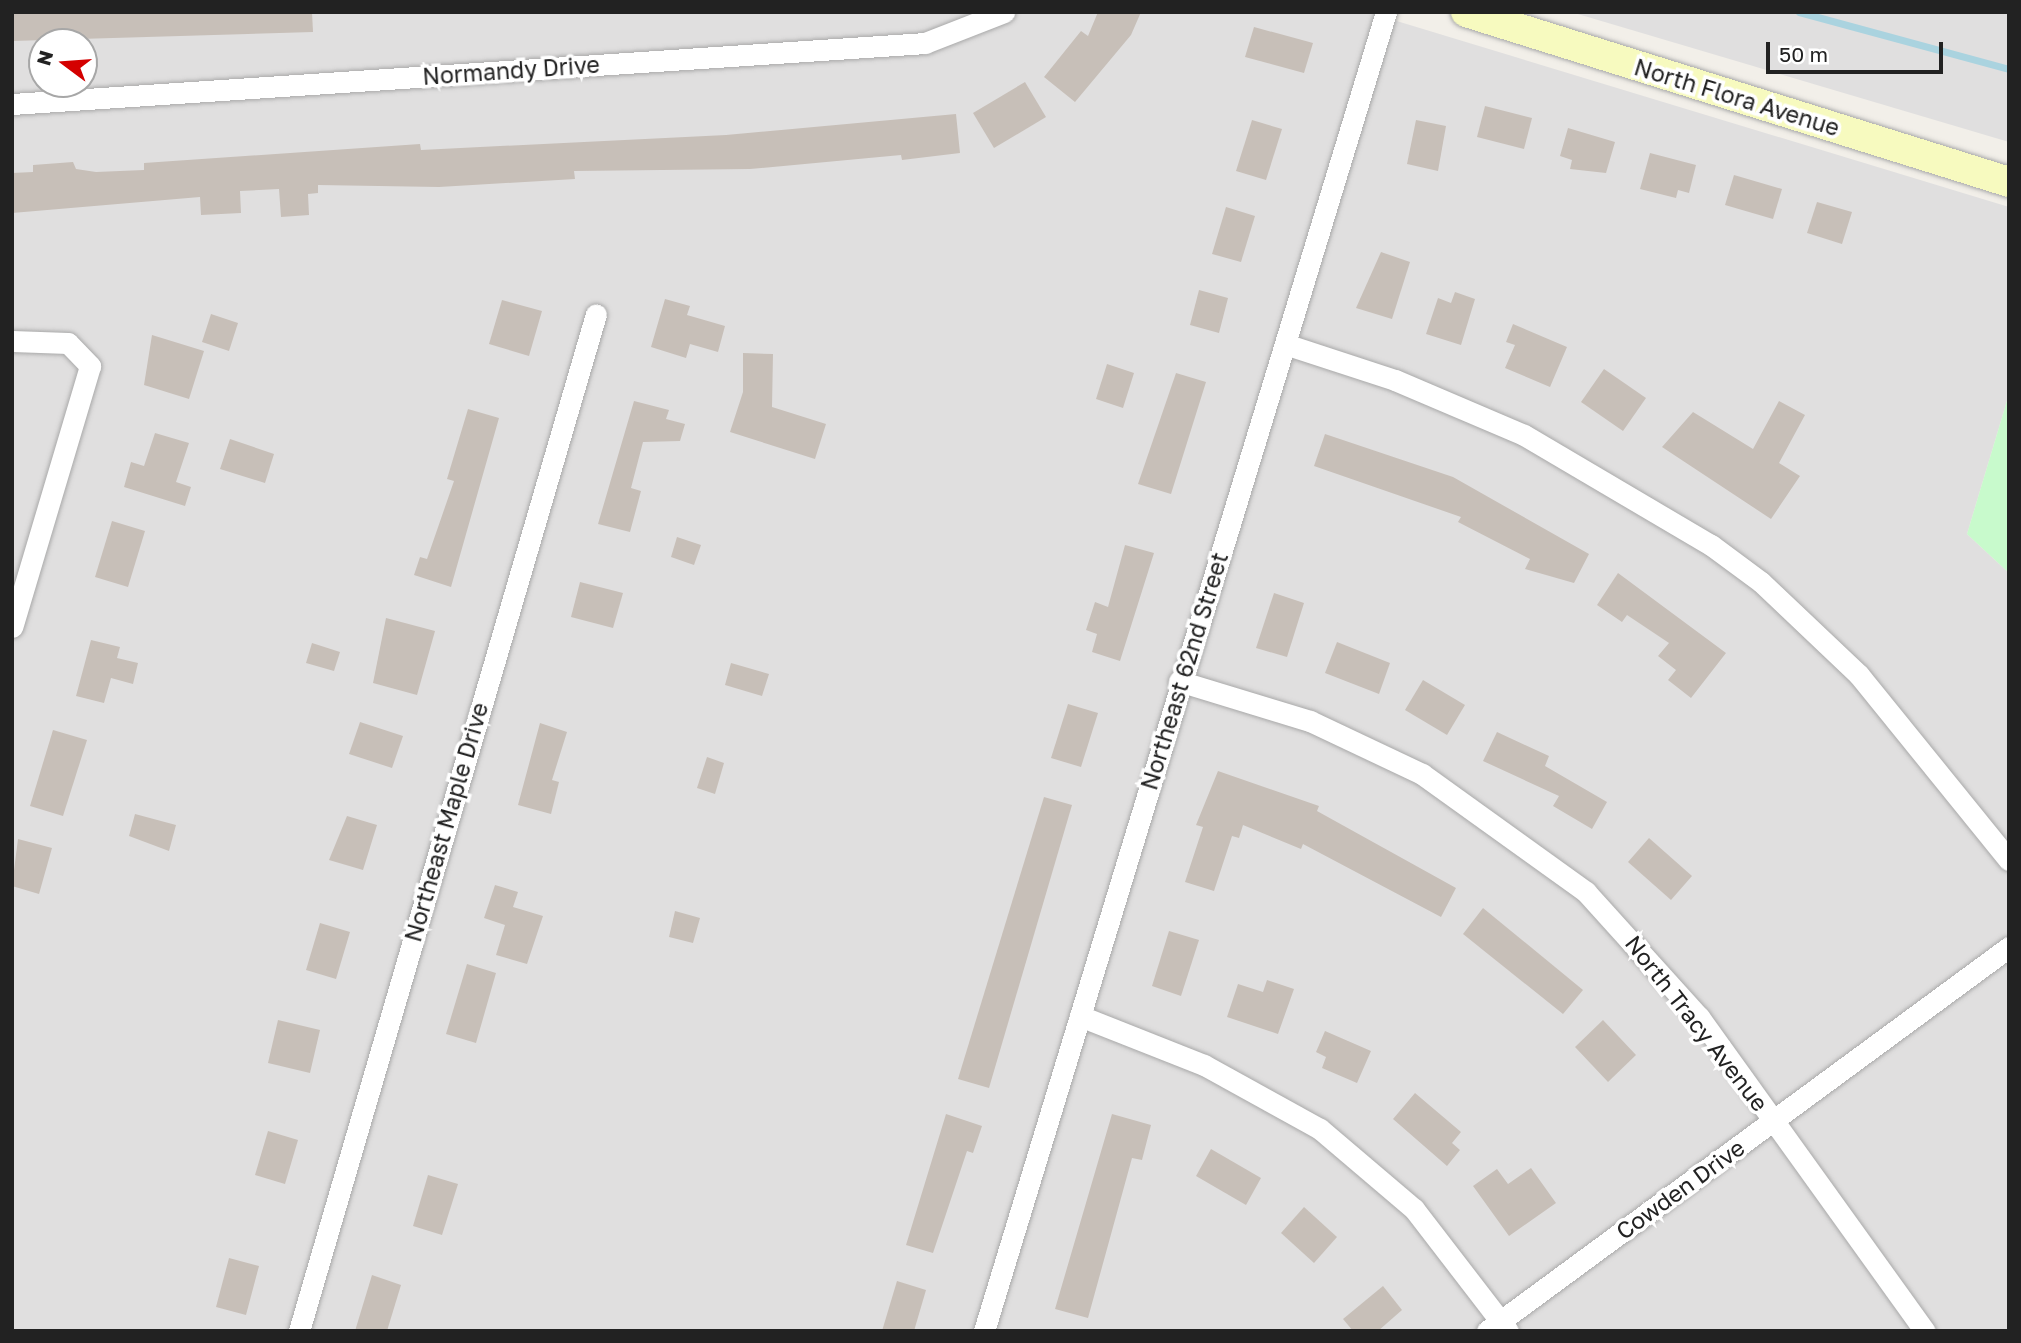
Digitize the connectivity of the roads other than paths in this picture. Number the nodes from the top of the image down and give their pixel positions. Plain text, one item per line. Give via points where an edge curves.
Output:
1 (1004, 12) edge
2 (1386, 12) edge
3 (1466, 12) edge
4 (12, 104) edge
5 (2009, 182) edge
6 (596, 314) dead end
7 (12, 341) edge
8 (1288, 345) junction
9 (12, 627) edge
10 (1180, 681) junction
11 (2009, 860) edge
12 (2009, 947) edge
13 (1080, 1016) junction
14 (1772, 1121) junction
15 (1499, 1327) edge
16 (299, 1331) edge
17 (984, 1331) edge
18 (1925, 1331) edge

1 - 4 street, Normandy Drive via 925,43
2 - 8 street, Northeast 62nd Street
3 - 5 street, North Flora Avenue
6 - 16 street, Northeast Maple Drive
7 - 9 street via 68,343 90,366
8 - 10 street, Northeast 62nd Street
8 - 11 street via 1395,380 1524,435 1711,545 1859,675
10 - 13 street, Northeast 62nd Street
10 - 14 street, North Tracy Avenue via 1356,740 1422,774 1542,856 1664,973
12 - 14 street, Cowden Drive
13 - 15 street via 1204,1065 1320,1129 1414,1209
13 - 17 street, Northeast 62nd Street
14 - 15 street, Cowden Drive
14 - 18 street, North Tracy Avenue

